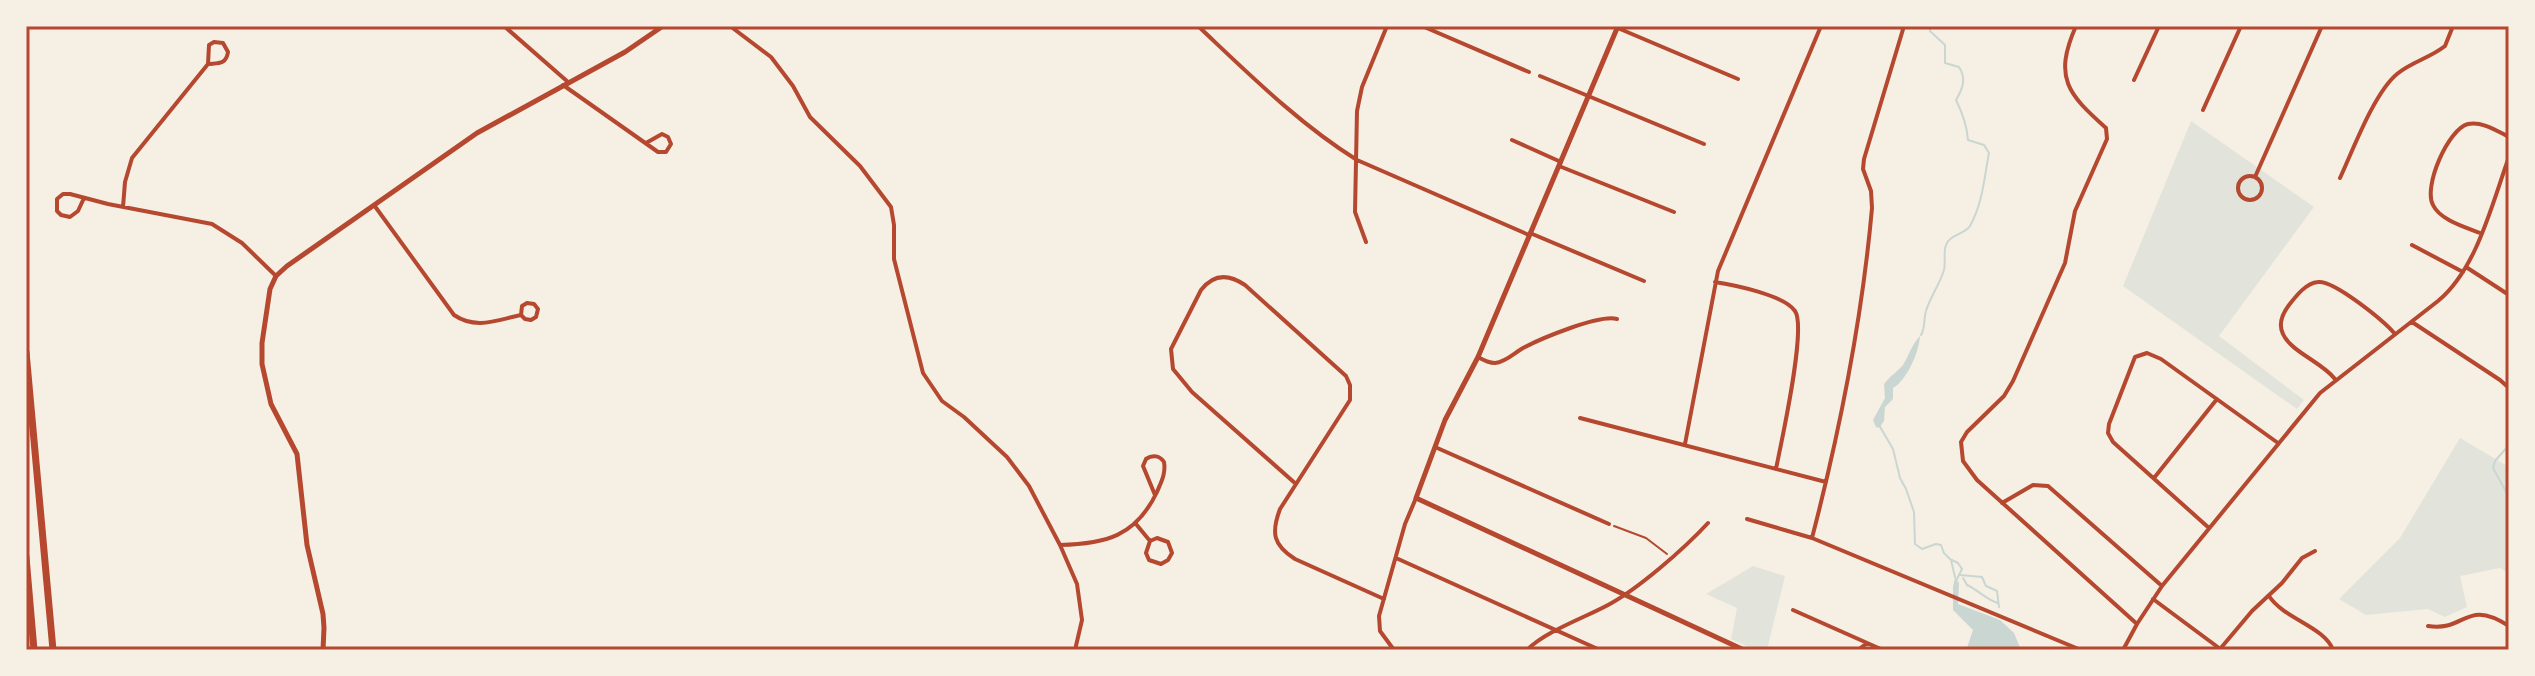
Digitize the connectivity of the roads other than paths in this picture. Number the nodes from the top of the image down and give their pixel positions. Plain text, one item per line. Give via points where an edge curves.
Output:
1 (504, 26) edge
2 (663, 26) edge
3 (730, 26) edge
4 (1198, 26) edge
5 (1387, 26) edge
6 (1422, 26) edge
7 (1821, 26) edge
8 (1904, 26) edge
9 (2076, 26) edge
10 (2159, 26) edge
11 (2241, 26) edge
12 (2322, 26) edge
13 (2453, 26) edge
14 (1616, 27) edge
15 (208, 64) junction
16 (1529, 72) dead end
17 (1540, 76) dead end
18 (1738, 79) dead end
19 (2134, 80) dead end
20 (565, 84) junction
21 (1588, 97) junction
22 (2203, 110) dead end
23 (2509, 137) edge
24 (1512, 140) dead end
25 (646, 143) junction
26 (1704, 144) dead end
27 (2509, 157) edge
28 (1357, 160) junction
29 (1560, 164) junction
30 (2255, 177) junction
31 (2340, 178) dead end
32 (84, 198) junction
33 (374, 205) junction
34 (123, 207) junction
35 (1674, 212) dead end
36 (2480, 233) junction
37 (1530, 234) junction
38 (1366, 242) dead end
39 (2412, 245) dead end
40 (2465, 270) junction
41 (276, 276) junction
42 (1644, 281) dead end
43 (1715, 282) junction
44 (2509, 295) edge
45 (521, 315) junction
46 (1617, 319) dead end
47 (2411, 321) junction
48 (2395, 334) junction
49 (26, 352) edge
50 (1478, 357) junction
51 (2335, 379) junction
52 (2509, 388) edge
53 (2217, 399) junction
54 (1580, 418) dead end
55 (2278, 443) junction
56 (1685, 444) junction
57 (1435, 447) junction
58 (1776, 469) junction
59 (2154, 478) junction
60 (1826, 482) junction
61 (1296, 484) junction
62 (1155, 495) junction
63 (1416, 498) junction
64 (2002, 503) junction
65 (1747, 519) dead end
66 (1708, 523) dead end
67 (1136, 524) junction
68 (1609, 524) road end
69 (2209, 528) junction
70 (1812, 538) junction
71 (1150, 541) junction
72 (1060, 545) junction
73 (2315, 551) dead end
74 (26, 557) edge
75 (1396, 558) junction
76 (2162, 586) junction
77 (1623, 595) junction
78 (2269, 596) junction
79 (1384, 599) junction
80 (2153, 599) junction
81 (1793, 610) dead end
82 (2137, 624) junction
83 (2428, 626) dead end
84 (2509, 626) edge
85 (1558, 631) junction
86 (1867, 643) junction
87 (34, 650) edge
88 (53, 650) edge
89 (323, 650) edge
90 (1075, 650) edge
91 (1394, 650) edge
92 (1527, 650) edge
93 (1600, 650) edge
94 (1744, 650) edge
95 (1858, 650) edge
96 (1883, 650) edge
97 (2081, 650) edge
98 (2123, 650) edge
99 (2220, 650) edge
100 (2333, 650) edge

1 - 20 street
2 - 20 street
3 - 72 street via 771,57 810,117 885,198 894,215 894,259 928,382 1016,467
4 - 28 street via 1266,90
5 - 28 street via 1359,98
6 - 16 street
7 - 43 street
8 - 60 street via 1864,159 1871,191 1870,228 1853,358
9 - 64 street via 2066,54 2067,77 2080,106 2106,128 2107,139 2075,211 2065,263 2013,381 1961,442 1967,467
10 - 19 street
11 - 22 street
12 - 30 street
13 - 31 street via 2445,46 2407,66 2383,90
14 - 18 street
14 - 21 street
15 - 15 street via 225,61 223,43 209,45
15 - 34 street via 136,151
17 - 21 street
20 - 25 street
20 - 33 street via 477,133
21 - 26 street
21 - 29 street
23 - 36 street via 2475,123 2462,126 2450,139 2432,181 2436,209
24 - 29 street
25 - 25 street via 662,134 671,144 661,153
27 - 36 street
28 - 37 street
28 - 38 street via 1355,212
29 - 35 street
29 - 37 street
30 - 30 street via 2240,181 2239,193 2246,199 2261,191
32 - 32 street via 63,194 57,211 74,215
32 - 34 street
33 - 41 street
33 - 45 street via 454,315 481,324
34 - 41 street via 212,224 242,243
36 - 40 street
37 - 42 street
37 - 50 street
39 - 40 street
40 - 44 street
40 - 47 street via 2449,291
41 - 89 street via 262,343 263,376 274,412 297,454 307,545 323,614
43 - 56 street
43 - 58 street via 1781,301 1799,320
45 - 45 street via 527,303 538,309 531,320
46 - 50 street via 1597,319 1501,362
47 - 48 street
47 - 52 street
48 - 51 street
48 - 51 street via 2335,287 2309,285 2286,309 2281,330
49 - 88 highway
50 - 57 street
51 - 55 street
53 - 55 street
53 - 59 street
53 - 59 street via 2155,356 2135,357 2108,433
54 - 56 street
55 - 69 street
56 - 58 street
57 - 63 street
57 - 68 street
58 - 60 street
59 - 69 street
60 - 70 street
61 - 61 street via 1350,400 1350,385 1245,285 1228,275 1215,277 1201,290 1175,339 1173,369
61 - 79 street via 1274,524 1279,545 1295,559
62 - 62 street via 1165,466 1153,456 1143,466
62 - 67 street
63 - 75 street
63 - 77 street
64 - 76 street via 2033,485 2048,486
64 - 82 street
65 - 70 street
66 - 77 street
67 - 71 street
67 - 72 street via 1101,542
69 - 76 street
70 - 97 street
71 - 71 street via 1149,560 1168,560 1168,542
72 - 90 street via 1081,596
73 - 78 street via 2302,558
74 - 87 highway
75 - 79 street
75 - 85 street
76 - 80 street
77 - 85 street
77 - 94 street
78 - 99 street
78 - 100 street via 2328,640
79 - 91 street via 1379,626
80 - 82 street
80 - 99 street
81 - 86 street
82 - 98 street
83 - 84 street via 2480,614
85 - 92 street
85 - 93 street
86 - 95 street
86 - 96 street

